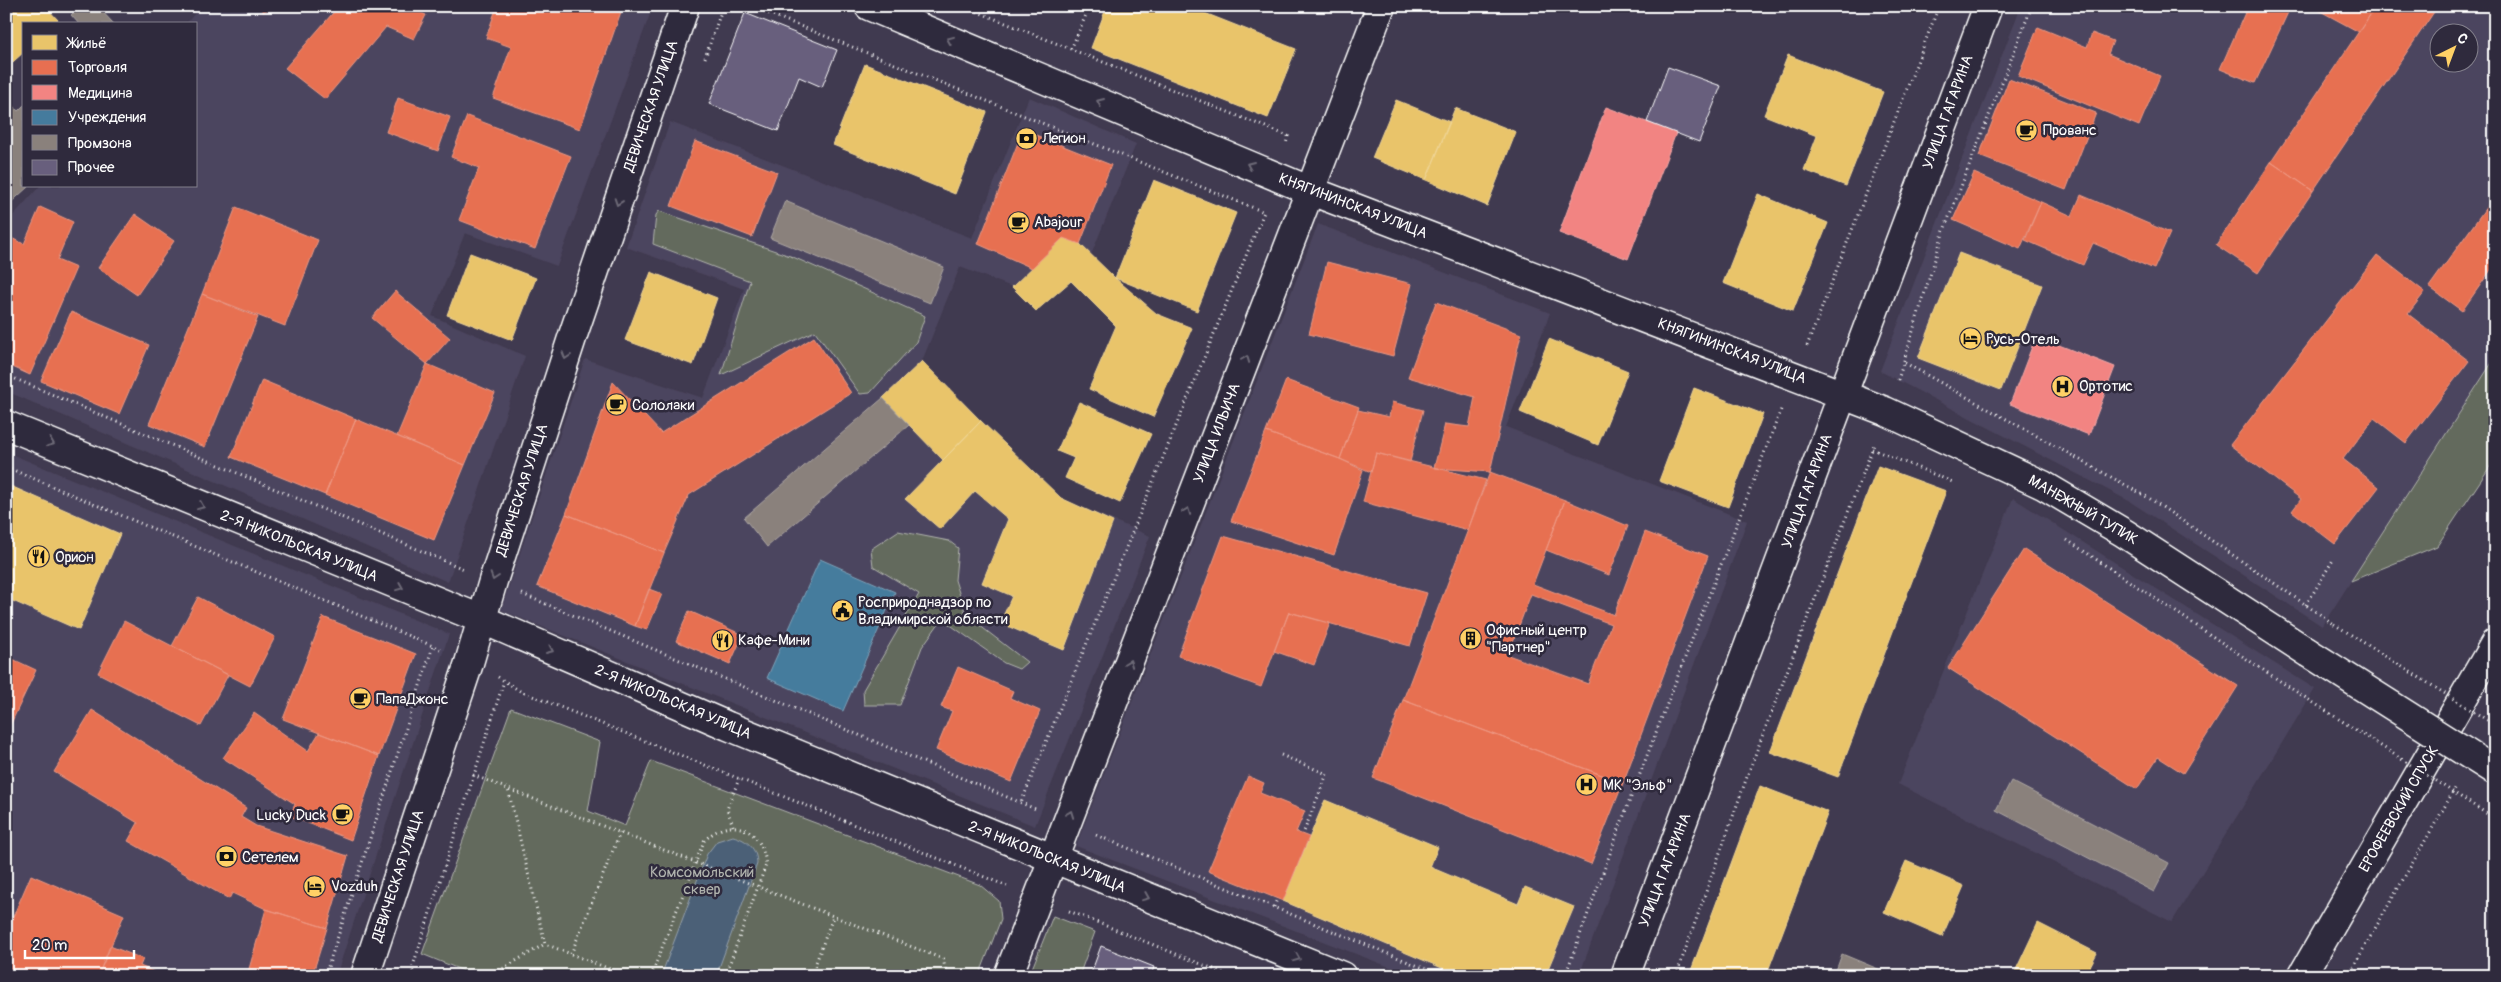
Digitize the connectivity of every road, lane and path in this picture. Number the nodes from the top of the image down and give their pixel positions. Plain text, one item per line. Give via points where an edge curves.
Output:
1 (685, 6) edge
2 (750, 6) edge
3 (869, 6) edge
4 (1090, 6) edge
5 (1381, 6) edge
6 (1939, 6) edge
7 (1988, 6) edge
8 (2032, 6) edge
9 (1071, 49) dead end
10 (1311, 191) junction
11 (1905, 364) junction
12 (6, 375) edge
13 (1796, 375) junction
14 (1843, 393) junction
15 (1885, 411) junction
16 (6, 425) edge
17 (1872, 449) junction
18 (6, 467) edge
19 (1965, 487) dead end
20 (2061, 537) dead end
21 (2333, 560) dead end
22 (492, 581) junction
23 (2306, 605) junction
24 (482, 620) junction
25 (2495, 643) edge
26 (433, 646) junction
27 (469, 663) junction
28 (504, 681) junction
29 (2495, 719) edge
30 (2495, 726) edge
31 (2485, 736) dead end
32 (1281, 755) dead end
33 (2495, 771) edge
34 (473, 775) junction
35 (739, 779) junction
36 (2460, 779) dead end
37 (508, 789) junction
38 (1021, 803) junction
39 (2495, 819) edge
40 (1067, 823) junction
41 (733, 826) junction
42 (620, 833) junction
43 (1303, 834) dead end
44 (1052, 859) junction
45 (694, 862) junction
46 (759, 887) junction
47 (1038, 898) junction
48 (1277, 899) dead end
49 (1274, 907) junction
50 (833, 917) junction
51 (545, 944) junction
52 (571, 954) junction
53 (325, 976) edge
54 (365, 976) edge
55 (415, 976) edge
56 (490, 976) edge
57 (628, 976) edge
58 (651, 976) edge
59 (725, 976) edge
60 (811, 976) edge
61 (947, 976) edge
62 (1008, 976) edge
63 (1231, 976) edge
64 (1342, 976) edge
65 (1443, 976) edge
66 (1565, 976) edge
67 (1625, 976) edge
68 (1676, 976) edge
69 (2302, 976) edge
70 (2348, 976) edge

1 -> 22 street, ДЕВИЧЕСКАЯ УЛИЦА
2 - 38 path via 1264,212
10 -> 3 street, КНЯГИНИНСКАЯ УЛИЦА
4 - 9 path
5 - 10 street, УЛИЦА ИЛЬИЧА
6 - 13 path
7 - 14 street, УЛИЦА ГАГАРИНА
8 - 11 path via 1944,230
10 - 13 street, КНЯГИНИНСКАЯ УЛИЦА
40 -> 10 street, УЛИЦА ИЛЬИЧА
11 - 15 path
11 - 23 path via 2150,498
12 - 22 path
13 - 14 street, КНЯГИНИНСКАЯ УЛИЦА
13 - 66 path via 1626,810
14 - 15 street, МАНЕЖНЫЙ ТУПИК
14 - 67 street, УЛИЦА ГАГАРИНА
15 - 17 path
15 - 33 street, МАНЕЖНЫЙ ТУПИК, bridge via 2043,484
16 -> 24 street, 2-Я НИКОЛЬСКАЯ УЛИЦА
17 - 19 path
17 - 68 path via 1779,690
18 - 26 path
20 - 39 path, bridge
21 - 23 path
22 - 24 street, ДЕВИЧЕСКАЯ УЛИЦА
22 - 38 path
23 - 30 path, bridge
24 - 27 street, ДЕВИЧЕСКАЯ УЛИЦА
24 -> 44 street, 2-Я НИКОЛЬСКАЯ УЛИЦА via 641,690
25 - 69 street, ЕРОФЕЕВСКИЙ СПУСК
26 - 27 path
26 - 53 path
27 - 28 path
27 - 54 street, ДЕВИЧЕСКАЯ УЛИЦА
28 - 34 path
28 - 35 path via 520,691
29 - 31 path
32 - 43 path via 1327,774
34 - 37 path
34 - 55 path via 412,969
35 - 41 path via 727,809
35 - 47 path
36 - 70 path
37 - 42 path
37 - 51 path
38 - 40 path
40 - 44 street, УЛИЦА ИЛЬИЧА
40 - 49 path
41 - 45 path via 712,832
41 - 46 path via 754,835 761,843 766,865
42 - 45 path
42 - 52 path
44 - 47 street, УЛИЦА ИЛЬИЧА
44 -> 64 street, 2-Я НИКОЛЬСКАЯ УЛИЦА
45 - 46 path
45 - 58 path
46 - 50 path
46 - 59 path
47 - 62 street, УЛИЦА ИЛЬИЧА
47 - 63 path
48 - 49 path
49 - 65 path
50 - 60 path
50 - 61 path via 943,959
51 - 52 path
51 - 56 path
52 - 57 path

